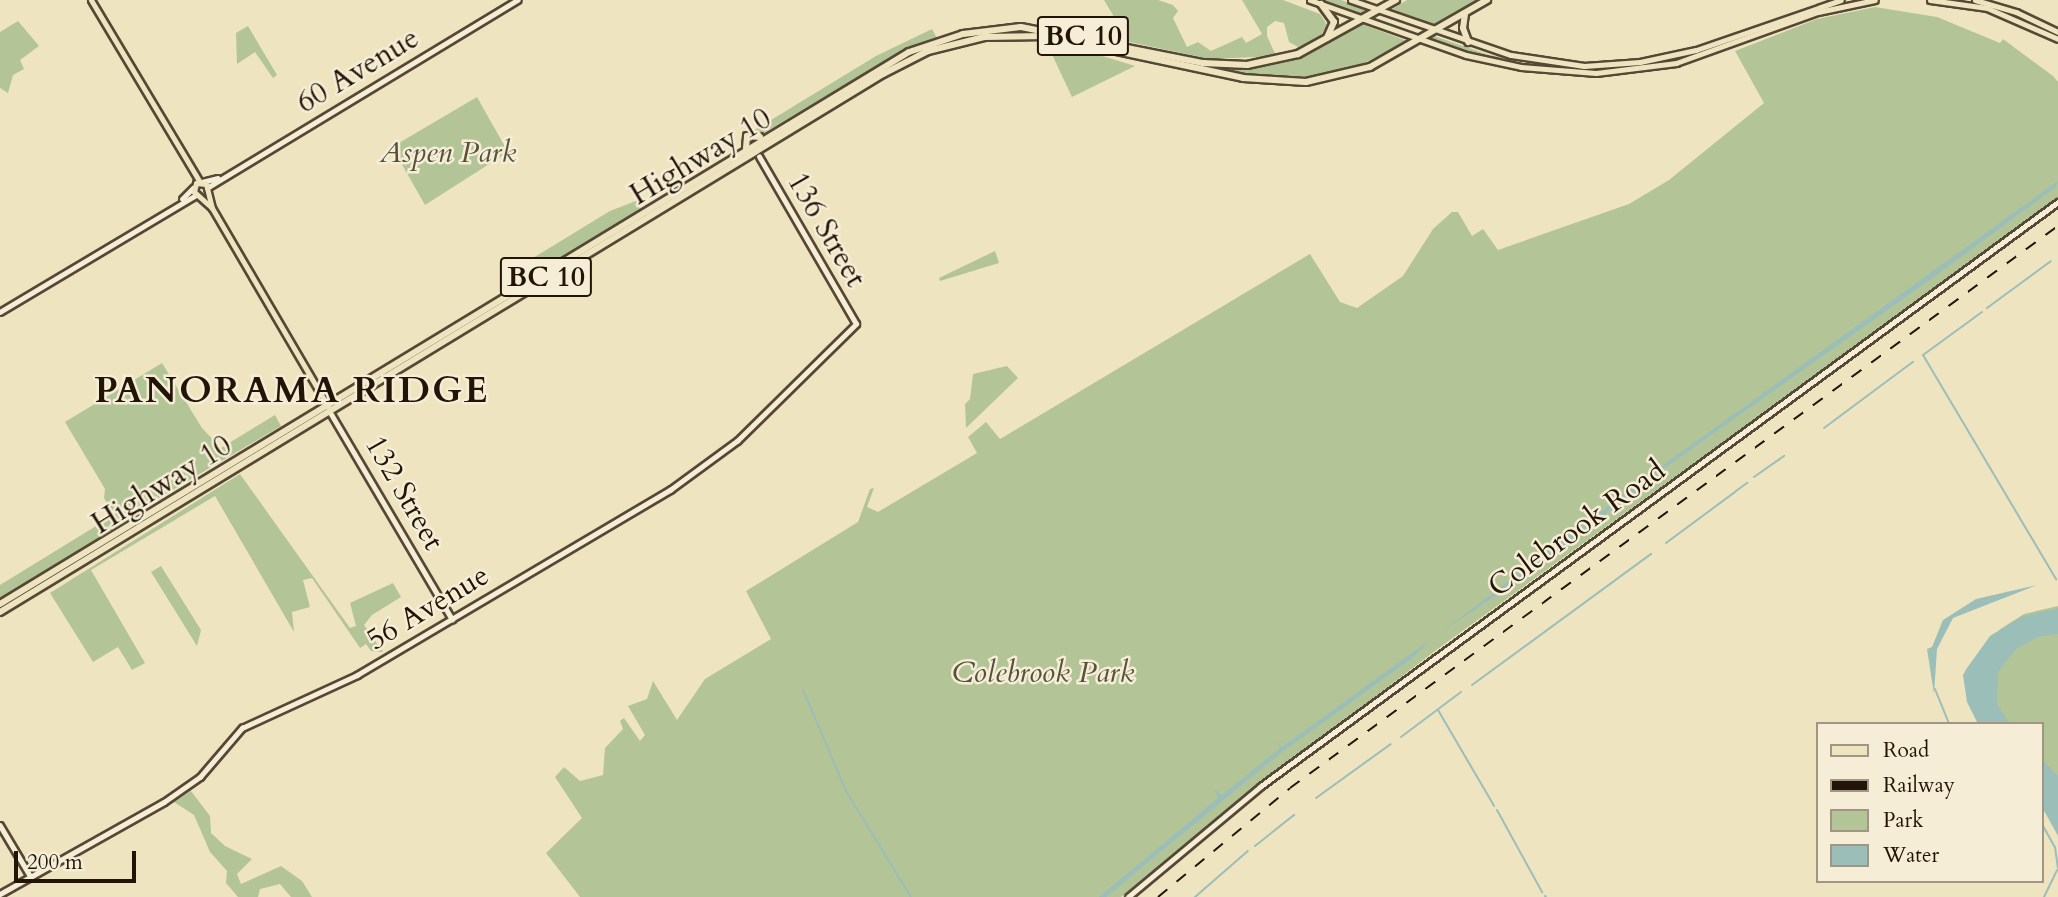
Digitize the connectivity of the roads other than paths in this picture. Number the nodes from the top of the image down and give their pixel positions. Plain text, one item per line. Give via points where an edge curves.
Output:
1 (91, 0) edge
2 (517, 0) edge
3 (1310, 0) edge
4 (1351, 0) edge
5 (1396, 0) edge
6 (1487, 0) edge
7 (1841, 0) edge
8 (1875, 0) edge
9 (1930, 0) edge
10 (1975, 0) edge
11 (1321, 4) junction
12 (1380, 9) junction
13 (1466, 13) junction
14 (1362, 20) junction
15 (1436, 31) junction
16 (2058, 32) edge
17 (2058, 39) edge
18 (1420, 40) junction
19 (1322, 42) junction
20 (1468, 42) junction
21 (811, 110) junction
22 (763, 147) junction
23 (745, 150) junction
24 (760, 157) junction
25 (189, 170) junction
26 (219, 177) junction
27 (201, 182) junction
28 (701, 184) junction
29 (193, 187) junction
30 (207, 190) junction
31 (197, 195) junction
32 (182, 200) junction
33 (2058, 202) edge
34 (212, 208) junction
35 (0, 312) edge
36 (856, 324) joint
37 (328, 406) junction
38 (0, 604) edge
39 (0, 612) edge
40 (452, 619) junction
41 (0, 825) edge
42 (31, 877) junction
43 (0, 894) edge
44 (1128, 897) edge

1 - 25 main road
2 - 26 street, 60 Avenue
3 - 11 main road
4 - 12 main road
5 - 12 highway, Highway 10 / BC 10
6 - 13 highway, Highway 10 / BC 10
7 - 20 main road via 1696,50 1640,62 1561,65
8 - 18 main road via 1818,12 1698,57 1625,71 1521,67
9 - 17 main road via 1987,8
10 - 16 main road via 2016,12
11 - 14 main road
11 - 19 highway via 1334,22
12 - 14 highway, Highway 10 / BC 10
12 - 15 main road
13 - 15 highway, Highway 10 / BC 10
13 - 20 highway via 1463,28
14 - 18 main road
14 - 19 highway, Highway 10 / BC 10
15 - 18 highway, Highway 10 / BC 10
15 - 20 main road
18 - 22 highway, Highway 10 / BC 10 via 1347,75 1276,83 1071,40 985,37 909,60
19 - 21 highway, Highway 10 / BC 10 via 1279,60 1225,65 1055,30 982,31 909,52
21 - 23 highway, Highway 10 / BC 10
21 - 23 highway via 758,139 747,136
22 - 24 highway
22 - 28 highway, Highway 10 / BC 10
23 - 37 highway, Highway 10 / BC 10
24 - 28 highway
24 - 36 street, 136 Street
25 - 27 main road
25 - 29 main road
26 - 27 street, 60 Avenue
26 - 30 street, 60 Avenue
27 - 29 main road
27 - 30 main road
28 - 37 highway, Highway 10 / BC 10
29 - 31 main road
29 - 32 street
30 - 31 main road
30 - 34 main road, 132 Street
31 - 32 street
31 - 34 main road, 132 Street
32 - 35 street
33 - 44 street, Colebrook Road via 1261,786
34 - 37 main road, 132 Street
36 - 40 street, 56 Avenue via 713,462
37 - 38 highway, Highway 10 / BC 10
37 - 39 highway, Highway 10 / BC 10
37 - 40 street, 132 Street
40 - 42 street, 56 Avenue via 357,675 242,728 200,777
41 - 42 street
42 - 43 street, 56 Avenue

